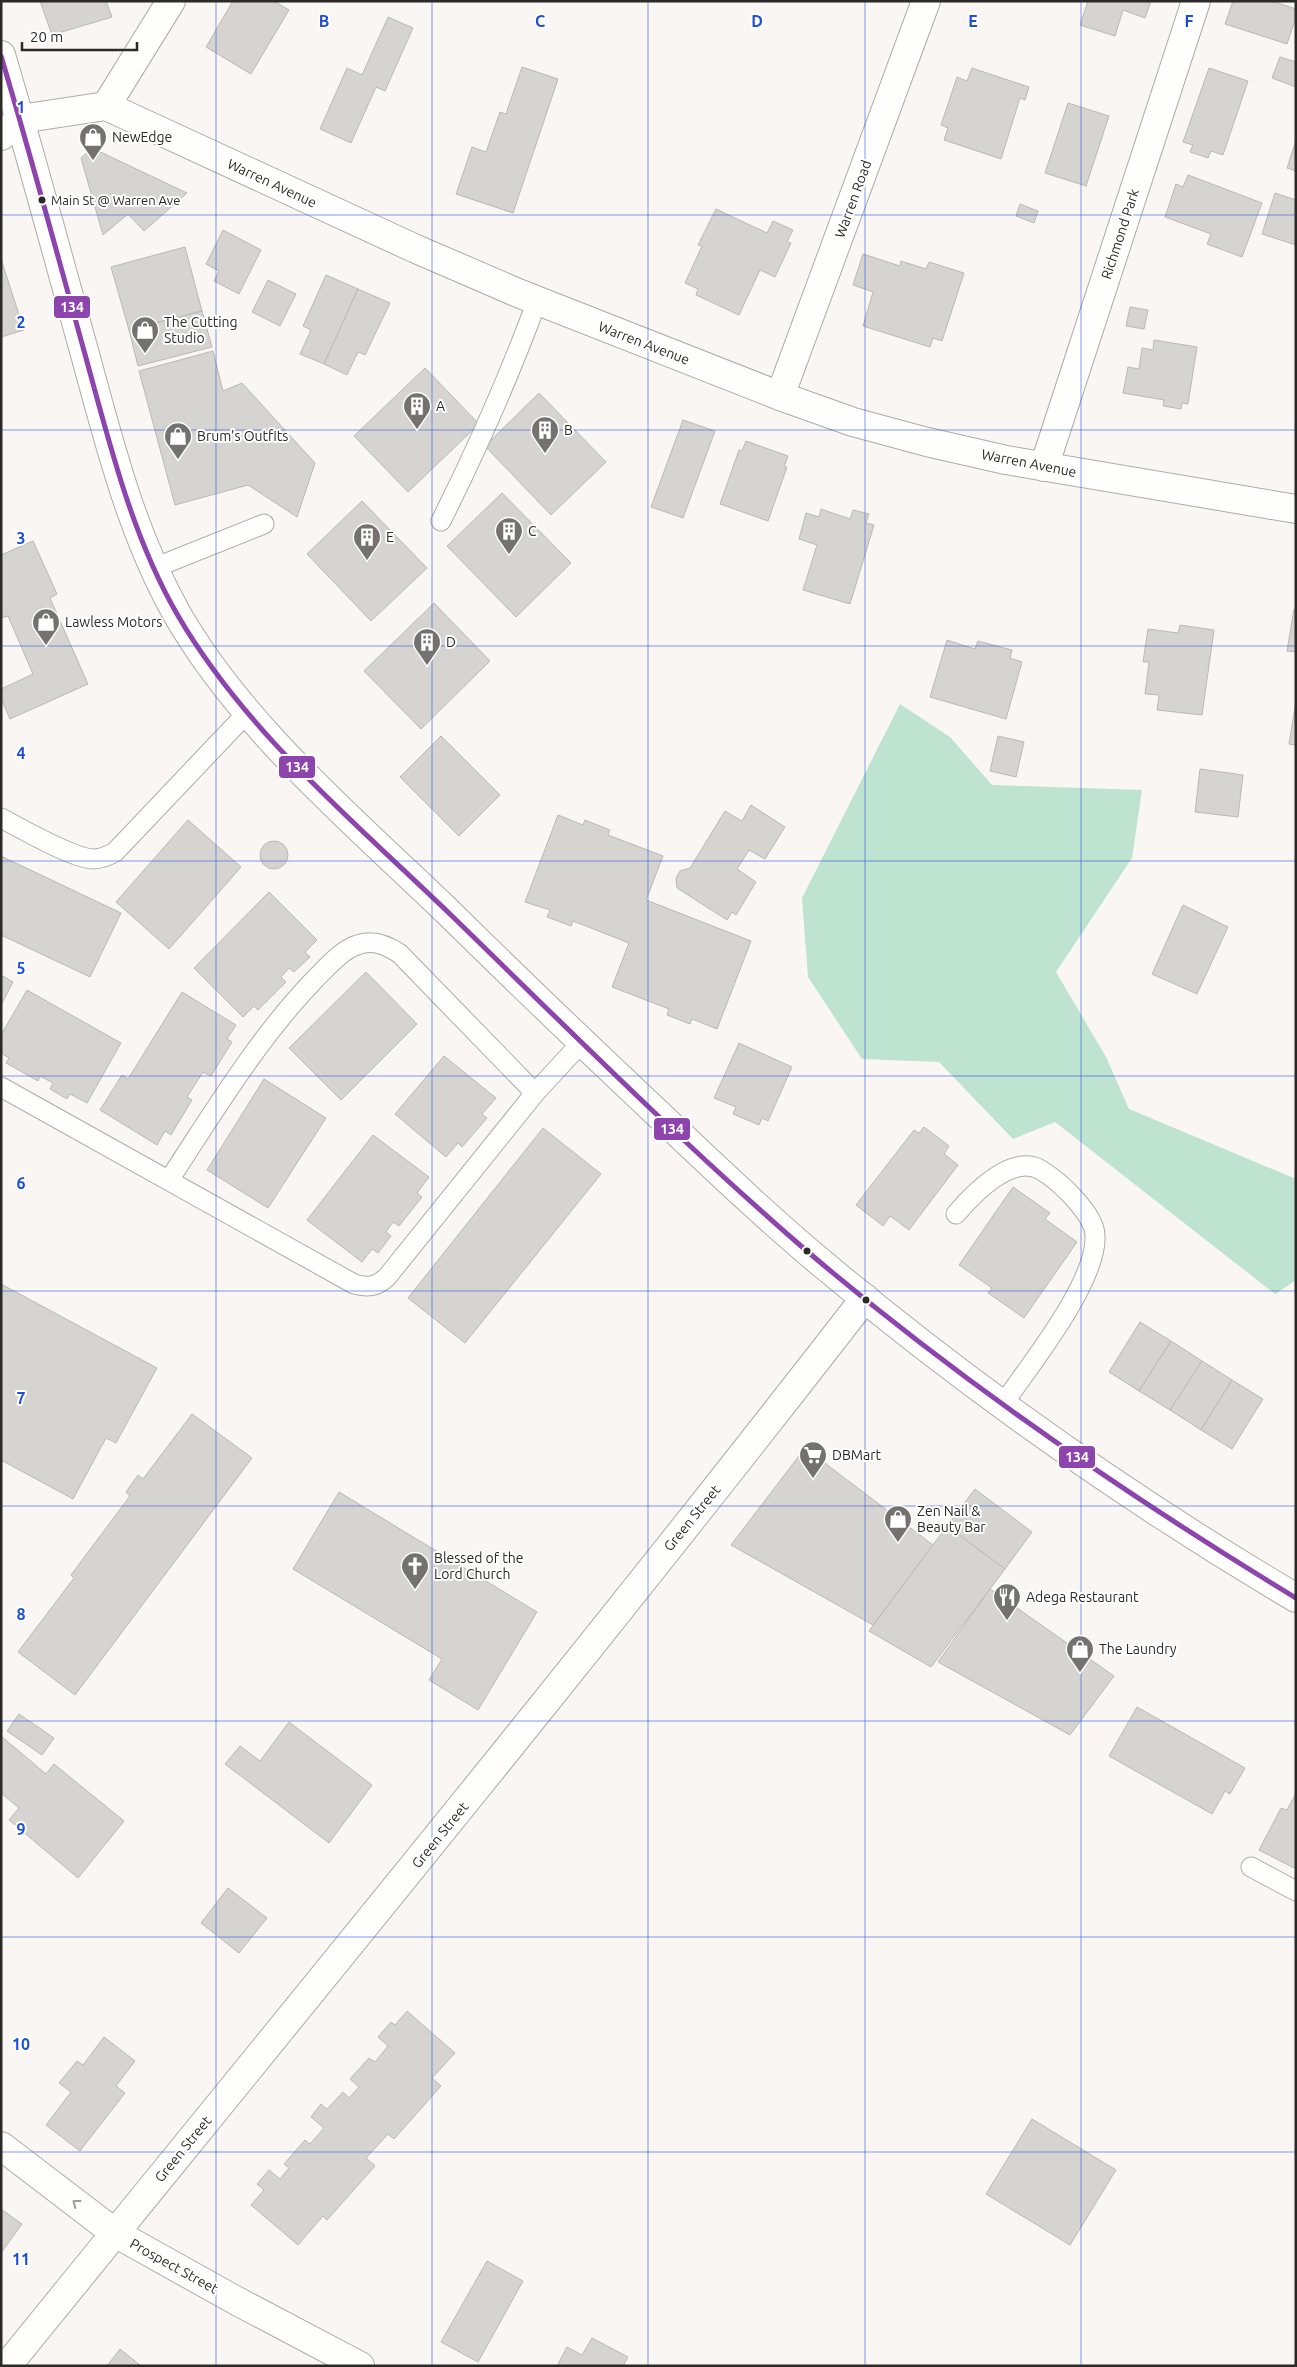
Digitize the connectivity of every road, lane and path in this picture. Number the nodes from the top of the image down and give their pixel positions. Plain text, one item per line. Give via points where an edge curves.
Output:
1 (171, 1) edge
2 (926, 1) edge
3 (1196, 1) edge
4 (1, 55) edge
5 (106, 106) junction
6 (10, 128) edge
7 (537, 301) junction
8 (780, 396) junction
9 (1044, 466) junction
10 (1296, 509) edge
11 (441, 521) dead end
12 (264, 524) dead end
13 (154, 568) junction
14 (247, 713) junction
15 (1, 818) edge
16 (582, 1042) junction
17 (1, 1087) edge
18 (535, 1093) junction
19 (169, 1180) junction
20 (956, 1214) dead end
21 (865, 1298) junction
22 (1003, 1404) junction
23 (1296, 1598) edge
24 (1251, 1867) dead end
25 (1296, 1891) edge
26 (1, 2146) edge
27 (115, 2233) junction
28 (7, 2366) edge
29 (360, 2366) edge

1 - 5 street
2 - 8 street, Warren Road
3 - 9 street, Richmond Park
4 - 6 street
5 - 6 street
5 - 7 street, Warren Avenue via 416,249
6 - 13 street via 120,481
7 - 8 street, Warren Avenue
7 - 11 lane via 504,388
8 - 9 street, Warren Avenue via 900,435
9 - 10 street, Warren Avenue
12 - 13 lane
13 - 14 street via 191,637
14 - 15 lane via 108,856 93,859 79,856
14 - 16 street
16 - 18 lane
16 - 21 street via 787,1233
17 - 19 lane
18 - 19 lane via 387,1277 371,1286 354,1284
18 - 19 lane via 400,954 374,942 356,945 328,966 272,1028 250,1056
20 - 22 lane via 976,1191 1001,1174 1022,1167 1040,1169 1071,1195 1086,1213 1095,1235 1083,1286
21 - 22 street
21 - 27 street, Green Street via 422,1858
22 - 23 street via 1158,1513
24 - 25 lane
27 -> 26 street, Prospect Street
27 - 28 street, Green Street
27 - 29 street, Prospect Street

